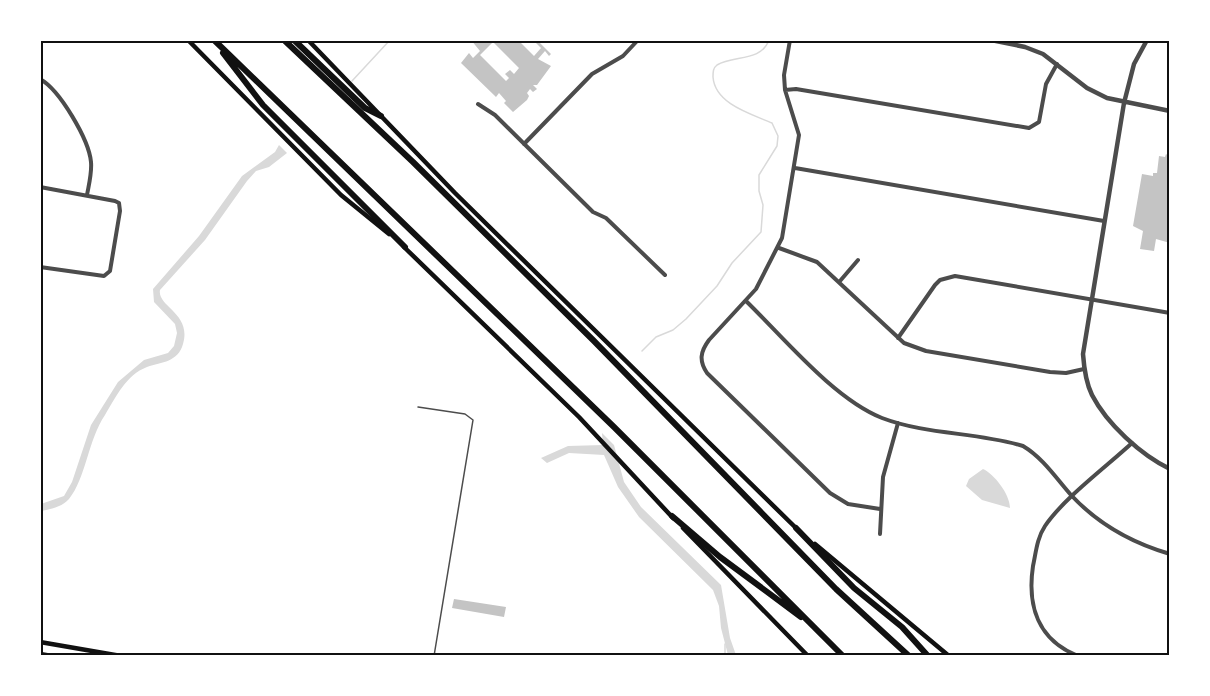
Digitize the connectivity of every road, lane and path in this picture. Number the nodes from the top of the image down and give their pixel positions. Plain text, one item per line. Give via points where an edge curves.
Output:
1 (188, 40) edge
2 (214, 40) edge
3 (284, 40) edge
4 (294, 40) edge
5 (308, 40) edge
6 (638, 40) edge
7 (790, 40) edge
8 (991, 40) edge
9 (1148, 40) edge
10 (1057, 63) junction
11 (40, 79) edge
12 (785, 90) junction
13 (1124, 103) junction
14 (478, 104) dead end
15 (1170, 111) edge
16 (381, 116) junction
17 (524, 144) junction
18 (795, 168) junction
19 (40, 187) edge
20 (87, 195) junction
21 (1104, 221) junction
22 (405, 247) junction
23 (778, 248) junction
24 (858, 260) dead end
25 (40, 267) edge
26 (665, 275) dead end
27 (840, 281) junction
28 (1092, 299) junction
29 (746, 301) junction
30 (1170, 313) edge
31 (898, 338) junction
32 (1084, 369) junction
33 (418, 407) dead end
34 (898, 423) junction
35 (1133, 442) junction
36 (1170, 469) edge
37 (1073, 497) junction
38 (880, 509) junction
39 (672, 516) junction
40 (796, 528) junction
41 (880, 534) dead end
42 (1170, 554) edge
43 (819, 631) junction
44 (40, 642) edge
45 (40, 654) edge
46 (120, 655) edge
47 (52, 656) edge
48 (434, 656) edge
49 (808, 656) edge
50 (843, 656) edge
51 (909, 656) edge
52 (928, 656) edge
53 (949, 656) edge
54 (1078, 656) edge

1 - 22 main road via 341,195
2 - 22 highway via 263,105
2 - 43 highway
3 - 51 highway via 413,162 836,589
4 - 16 highway via 365,108
5 - 16 main road
6 - 17 street via 623,56 592,74
7 - 12 street
8 - 10 street via 1025,47
9 - 13 street via 1134,64
10 - 12 street via 1046,84 1038,122 1029,128
10 - 13 street via 1087,88
11 - 20 street via 60,95 90,155
12 - 18 street via 799,135
13 - 15 street
13 - 21 street
14 - 17 street via 488,108
16 - 40 main road
17 - 26 street
18 - 21 street
18 - 23 street
19 - 20 street
20 - 25 street via 119,203 110,271 104,276
21 - 28 street
22 - 39 main road via 579,417
23 - 27 street via 818,262
23 - 29 street
24 - 27 street
27 - 31 street
28 - 30 street
28 - 31 street via 955,276 935,285
28 - 32 street via 1083,348
29 - 34 street via 843,395
29 - 38 street via 703,348 701,362 707,373 830,493 848,504
31 - 32 street via 926,351 1050,372
32 - 35 street via 1093,396
33 - 48 lane via 465,414 473,420
34 - 37 street via 1023,446
34 - 38 street via 885,464
35 - 36 street
35 - 37 street
37 - 42 street via 1118,533
37 - 54 street via 1040,536 1031,595 1043,630 1059,646
38 - 41 street
39 - 43 highway
39 - 49 main road
40 - 52 highway
40 - 53 main road
43 - 50 highway
44 - 46 main road
45 - 47 main road

